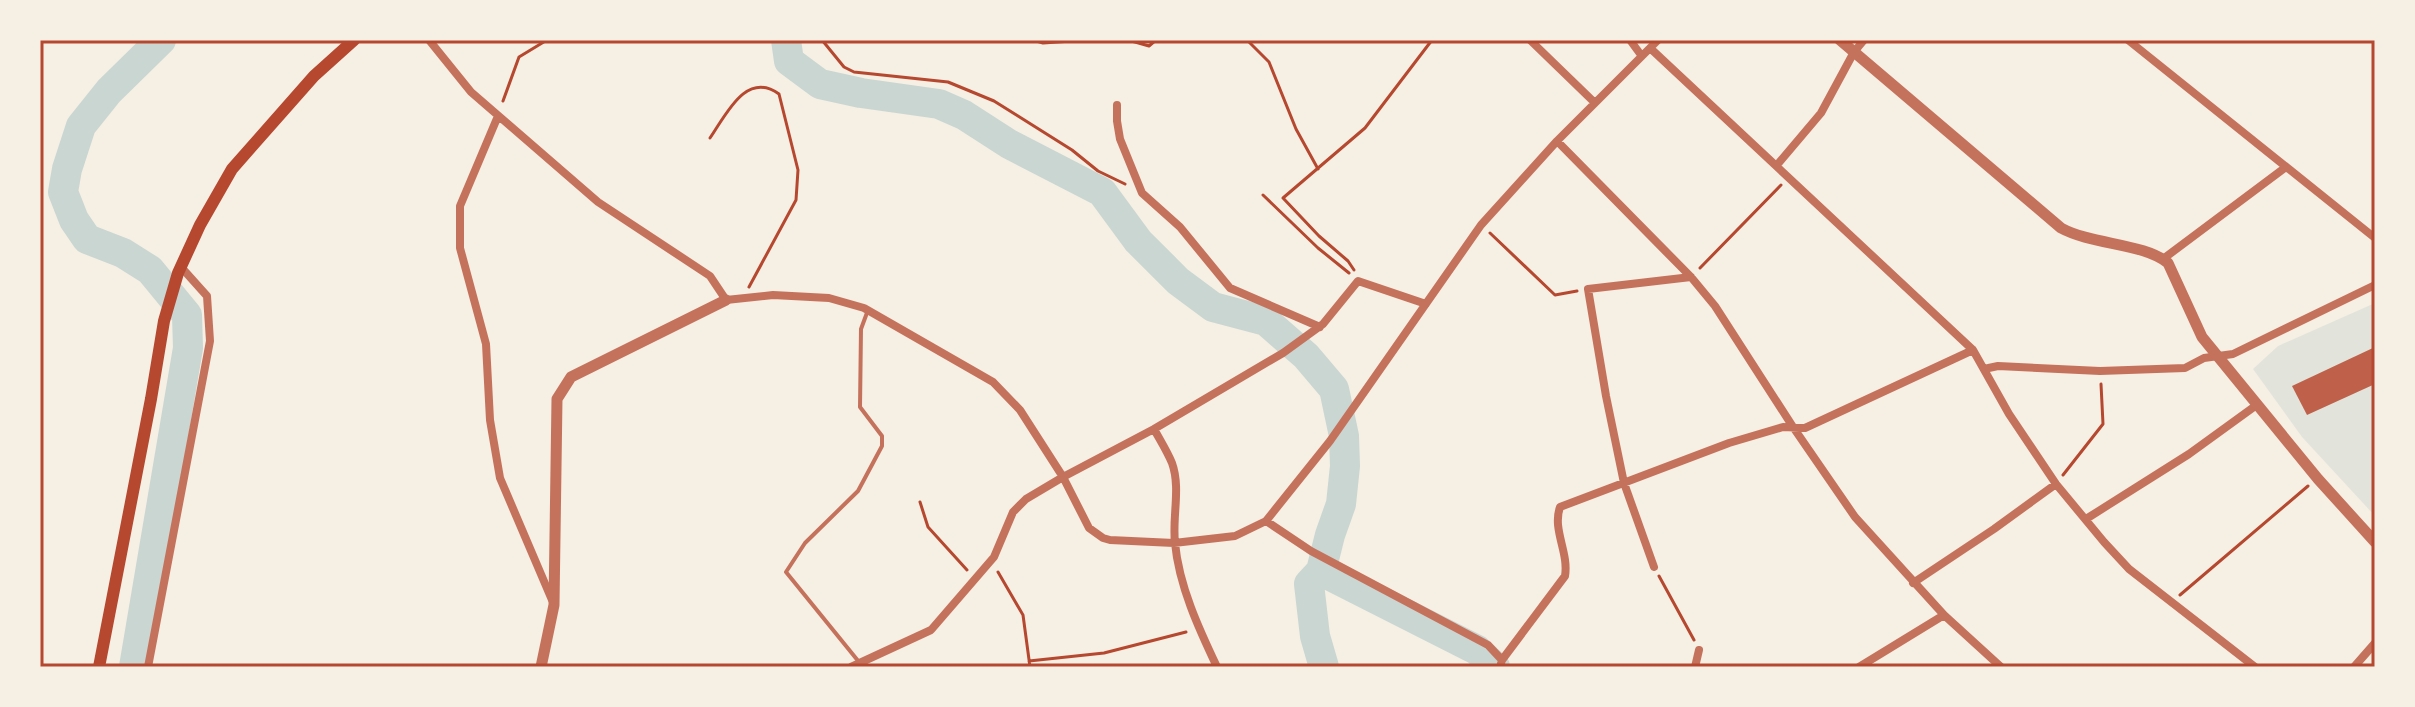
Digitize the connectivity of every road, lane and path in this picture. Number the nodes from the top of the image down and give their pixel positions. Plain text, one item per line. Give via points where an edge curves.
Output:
1 (354, 40) edge
2 (429, 40) edge
3 (547, 40) edge
4 (822, 40) edge
5 (1033, 40) edge
6 (1086, 40) edge
7 (1128, 40) edge
8 (1156, 40) edge
9 (1247, 40) edge
10 (1432, 40) edge
11 (1530, 40) edge
12 (1630, 40) edge
13 (1658, 40) edge
14 (1840, 40) edge
15 (1864, 40) edge
16 (2128, 40) edge
17 (1650, 48) junction
18 (1854, 52) junction
19 (1641, 55) junction
20 (1594, 102) junction
21 (1117, 105) dead end
22 (498, 116) junction
23 (710, 138) dead end
24 (1557, 141) junction
25 (1777, 165) junction
26 (2286, 167) junction
27 (1318, 169) junction
28 (1789, 176) junction
29 (1142, 193) junction
30 (1263, 195) dead end
31 (1481, 225) junction
32 (2375, 238) edge
33 (2163, 259) junction
34 (180, 270) junction
35 (1691, 277) junction
36 (1358, 281) junction
37 (2375, 285) edge
38 (1588, 289) junction
39 (746, 298) junction
40 (726, 300) junction
41 (1426, 304) junction
42 (868, 310) junction
43 (1320, 327) junction
44 (1973, 350) junction
45 (2217, 357) junction
46 (1984, 369) junction
47 (2100, 371) junction
48 (2258, 404) junction
49 (1793, 427) junction
50 (1154, 429) junction
51 (1063, 477) junction
52 (2318, 479) junction
53 (1624, 483) junction
54 (2056, 484) junction
55 (920, 502) dead end
56 (2086, 519) junction
57 (1266, 521) junction
58 (2375, 542) edge
59 (1174, 543) junction
60 (994, 557) junction
61 (1654, 567) joint
62 (975, 579) junction
63 (1913, 583) junction
64 (2174, 604) junction
65 (554, 605) junction
66 (1944, 615) junction
67 (1199, 629) junction
68 (2375, 643) edge
69 (1699, 650) joint
70 (1030, 664) edge
71 (1501, 664) edge
72 (855, 665) edge
73 (99, 667) edge
74 (148, 667) edge
75 (541, 667) edge
76 (1217, 667) edge
77 (1695, 667) edge
78 (1859, 667) edge
79 (2001, 667) edge
80 (2255, 667) edge
81 (2354, 667) edge

1 - 34 main road via 314,76 232,169
2 - 22 street
3 - 22 path via 519,57
4 - 29 path via 854,72 948,82 994,101 1098,171
5 - 6 path
7 - 8 path via 1149,46
9 - 27 path via 1269,62
10 - 27 path via 1365,128
11 - 20 street
12 - 19 street
13 - 17 street
14 - 18 street
15 - 18 street
16 - 26 street
17 - 19 street
17 - 25 street
18 - 25 street via 1821,113
18 - 33 street via 2061,228
19 - 20 street
20 - 24 street
21 - 29 street via 1120,139
22 - 40 street via 598,202 710,276
22 - 65 street via 460,206 460,248 486,344 500,478
23 - 39 path via 740,95 769,86 779,94 798,170 796,200
24 - 31 street
24 - 35 street
25 - 28 street
26 - 32 street
26 - 33 street
27 - 36 path via 1283,198 1348,261
28 - 35 path
28 - 44 street
29 - 43 street via 1180,227 1230,288
30 - 36 path
31 - 38 path via 1555,295
31 - 41 street
33 - 45 street
34 - 73 main road via 164,321
34 - 74 street via 207,296 210,341
35 - 38 street
35 - 49 street
36 - 41 street
36 - 43 street
37 - 45 street
38 - 53 street
39 - 40 street
39 - 42 street via 829,298
40 - 65 street via 571,377 557,399
41 - 57 street via 1330,441
42 - 51 street via 993,382 1020,410
42 - 72 lane via 861,329 860,407 882,436 882,446 858,491 805,543 786,572
43 - 50 street
44 - 46 street
44 - 49 street via 1805,428
45 - 47 street via 2185,368
45 - 48 street
46 - 47 street
46 - 54 street
47 - 54 path via 2103,424
48 - 52 street
48 - 56 street
49 - 53 street via 1729,443
49 - 63 street via 1855,517
50 - 51 street
50 - 59 street via 1172,464
51 - 59 street via 1089,528 1103,538
51 - 60 street via 1013,512
52 - 58 street
52 - 64 path
53 - 61 street
53 - 71 street via 1560,507 1556,519 1565,576
54 - 56 street
54 - 63 street
55 - 62 path via 928,527
56 - 64 street via 2129,569
57 - 59 street via 1235,536
57 - 71 street via 1311,551 1488,645
59 - 67 street
60 - 62 street
60 - 70 path via 1000,578 1023,615
61 - 69 path
62 - 72 street via 931,630
63 - 66 street
64 - 80 street
65 - 75 street
66 - 78 street
66 - 79 street
67 - 70 path via 1104,653
67 - 76 street
68 - 81 street
69 - 77 street

